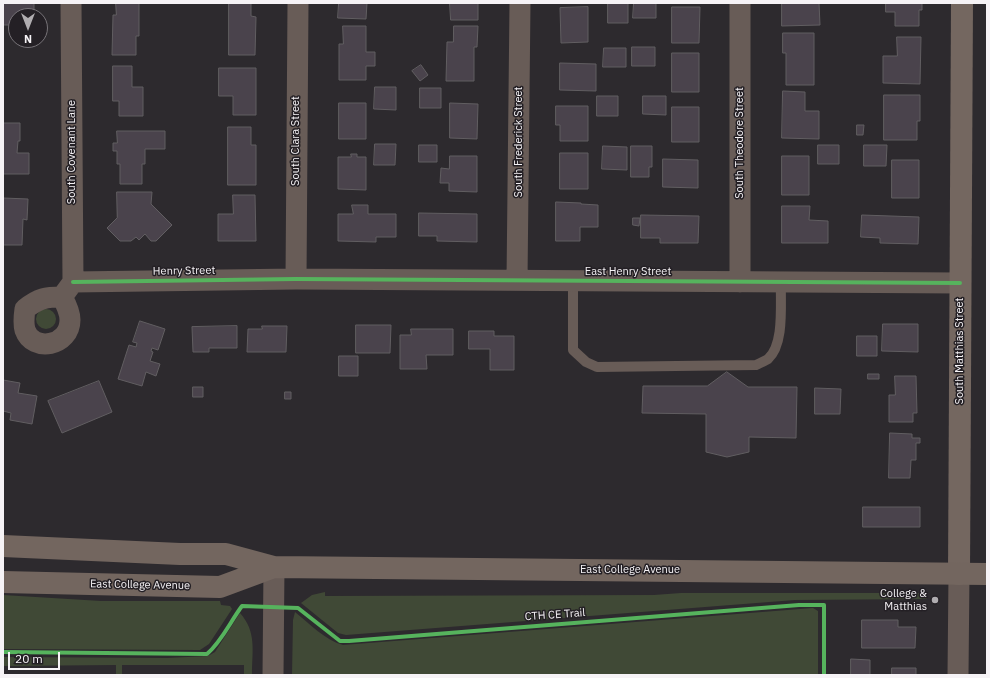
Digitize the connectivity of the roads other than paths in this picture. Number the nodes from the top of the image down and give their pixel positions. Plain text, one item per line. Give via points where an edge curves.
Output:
1 (71, 3) edge
2 (298, 3) edge
3 (520, 3) edge
4 (740, 3) edge
5 (962, 3) edge
6 (296, 279) junction
7 (517, 280) junction
8 (573, 281) junction
9 (740, 282) junction
10 (781, 282) junction
11 (960, 283) junction
12 (68, 289) joint
13 (3, 546) edge
14 (274, 567) junction
15 (958, 574) junction
16 (987, 574) edge
17 (3, 582) edge
18 (273, 675) edge
19 (958, 675) edge

1 - 12 street, South Covenant Lane
2 - 6 street, South Clara Street
3 - 7 street, South Frederick Street
4 - 9 street, South Theodore Street
5 - 11 street, South Matthias Street
6 - 7 street, East Henry Street
6 - 12 street, Henry Street
7 - 8 street, East Henry Street
8 - 9 street, East Henry Street
8 - 10 lane via 573,350 596,367 756,365 768,359 780,333
9 - 10 street, East Henry Street
10 - 11 street, East Henry Street
11 - 15 street, South Matthias Street
13 - 14 main road, East College Avenue via 226,554
14 - 15 main road, East College Avenue
14 - 17 main road, East College Avenue via 220,587
14 - 18 street
15 - 16 main road, East College Avenue
15 - 19 street, South Matthias Street

